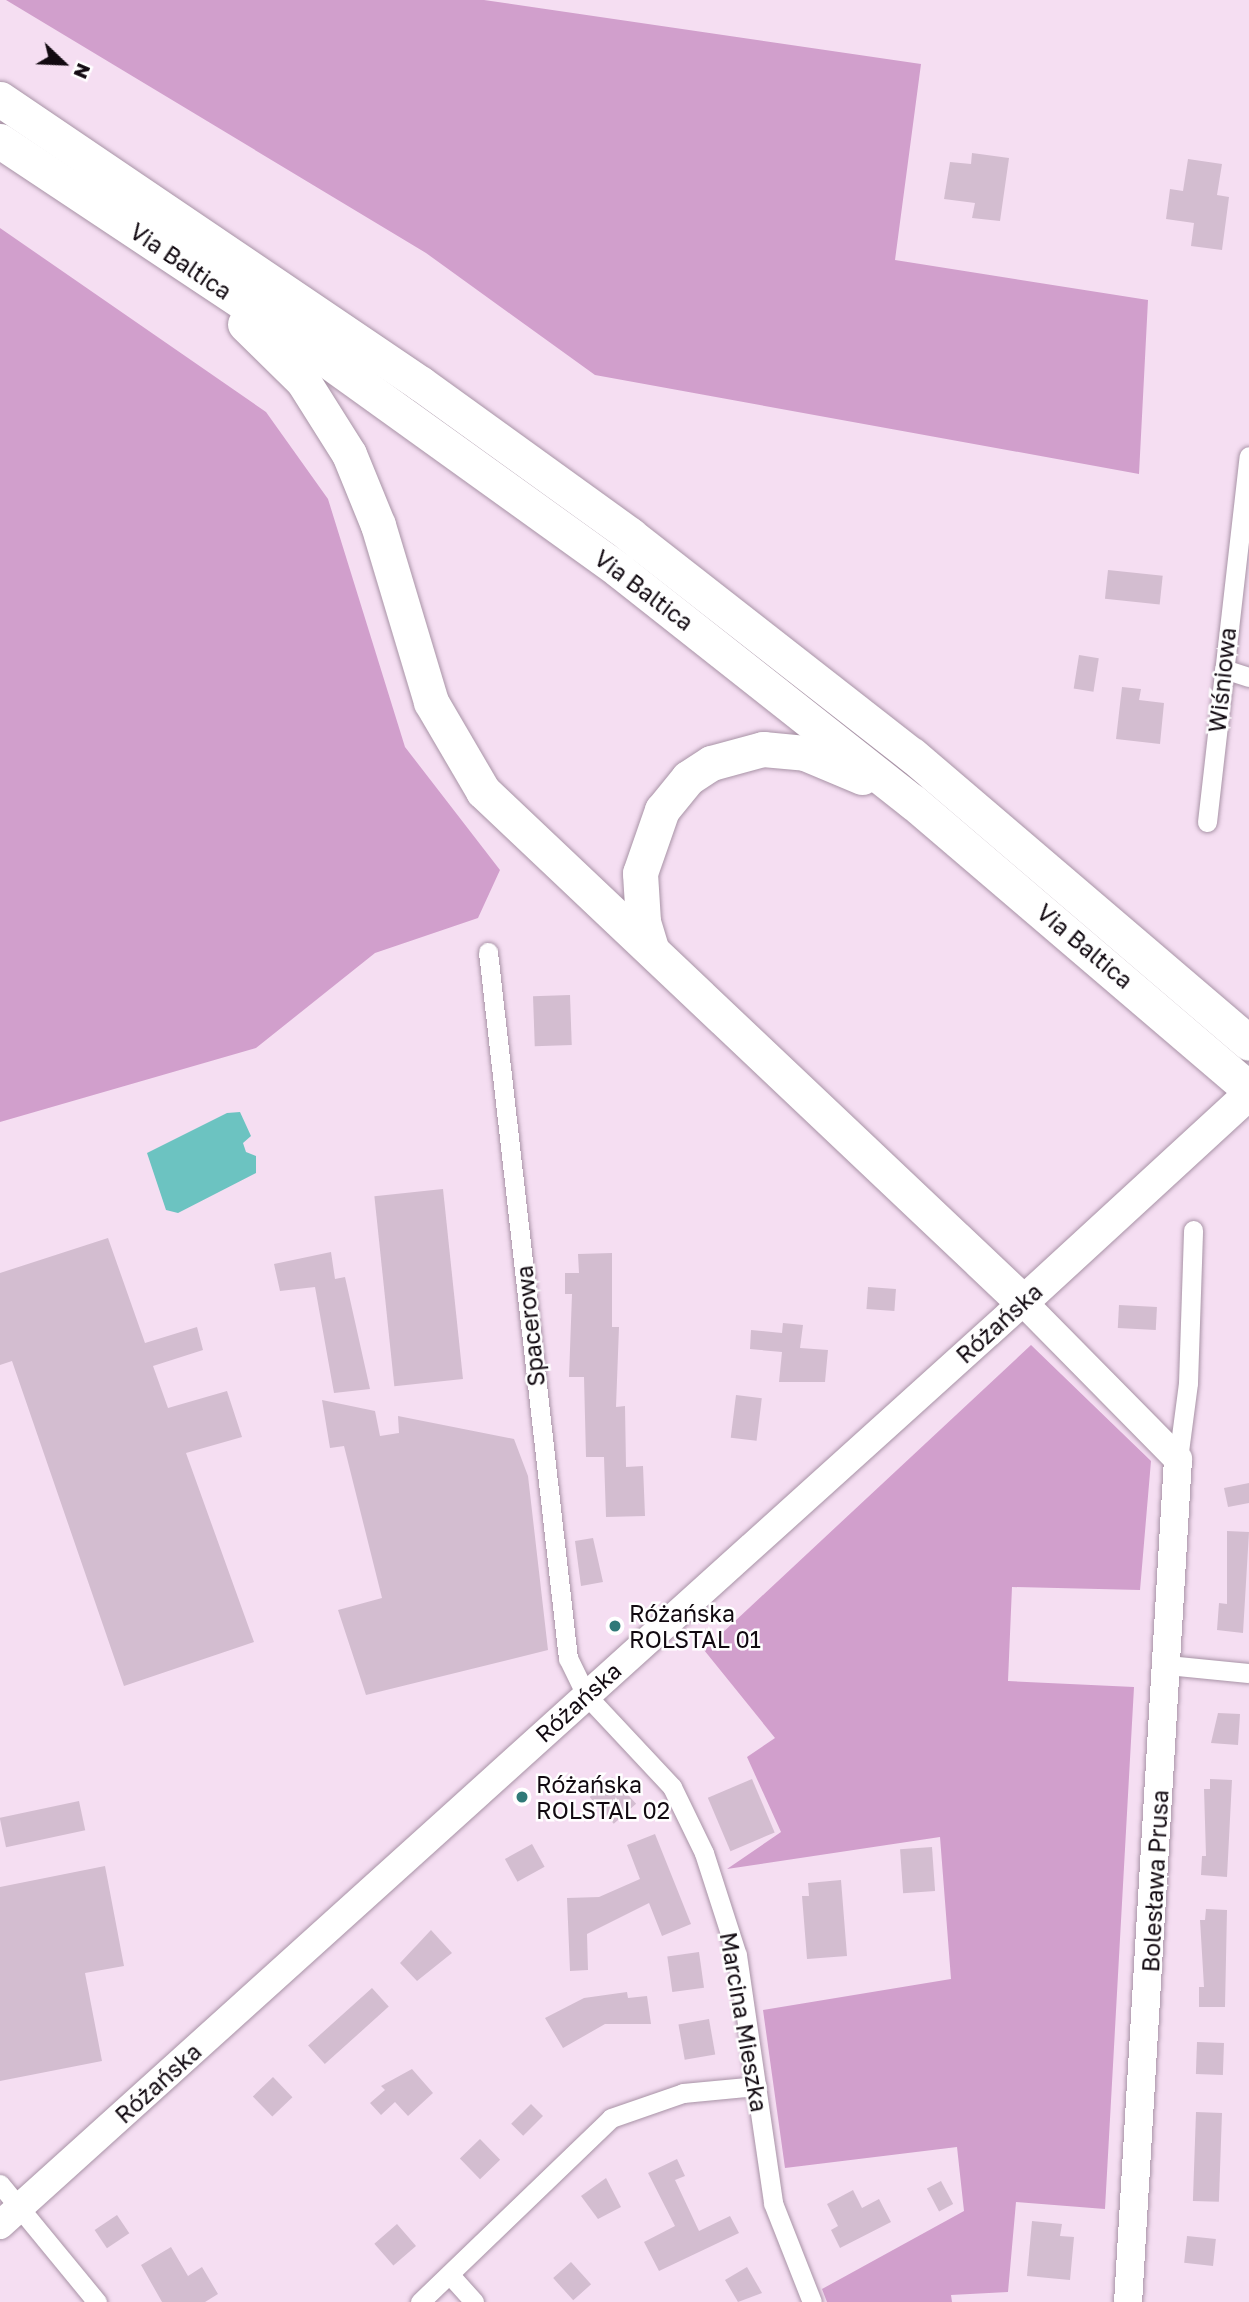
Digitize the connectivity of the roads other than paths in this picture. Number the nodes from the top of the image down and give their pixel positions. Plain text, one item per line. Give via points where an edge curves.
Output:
1 (0, 99) edge
2 (0, 141) edge
3 (183, 262) junction
4 (1249, 456) edge
5 (1224, 669) junction
6 (1249, 677) edge
7 (913, 802) junction
8 (1207, 822) dead end
9 (651, 948) junction
10 (488, 952) dead end
11 (1249, 1043) edge
12 (1249, 1092) edge
13 (1193, 1230) dead end
14 (1023, 1301) junction
15 (1178, 1460) junction
16 (1167, 1665) junction
17 (1249, 1673) edge
18 (586, 1695) junction
19 (757, 2086) junction
20 (0, 2185) edge
21 (9, 2216) edge
22 (450, 2275) junction
23 (97, 2302) edge
24 (420, 2302) edge
25 (474, 2302) edge
26 (812, 2302) edge
27 (1128, 2302) edge

1 - 11 highway, Via Baltica via 399,368 631,535 922,764
2 - 3 highway, Via Baltica
3 - 7 highway, Via Baltica via 548,517
3 - 9 highway via 303,381 332,423 378,525 414,660 464,765 525,835
4 - 5 street, Wiśniowa
5 - 6 street
5 - 8 street, Wiśniowa
7 - 9 highway via 805,753 764,748 711,764 675,792 650,840 640,873 643,921
7 - 12 highway, Via Baltica
9 - 14 highway
10 - 18 street, Spacerowa via 568,1658
12 - 14 main road, Różańska
13 - 15 street, Bolesława Prusa via 1188,1384
14 - 15 street
14 - 18 street, Różańska
15 - 16 street, Bolesława Prusa
16 - 17 street
16 - 27 street, Bolesława Prusa
18 - 19 street, Marcina Mieszka via 672,1787 705,1853 737,1955
18 - 21 street, Różańska
19 - 22 street via 683,2093 611,2118
19 - 26 street, Marcina Mieszka via 773,2203
20 - 21 street
21 - 23 street
22 - 24 street
22 - 25 street

